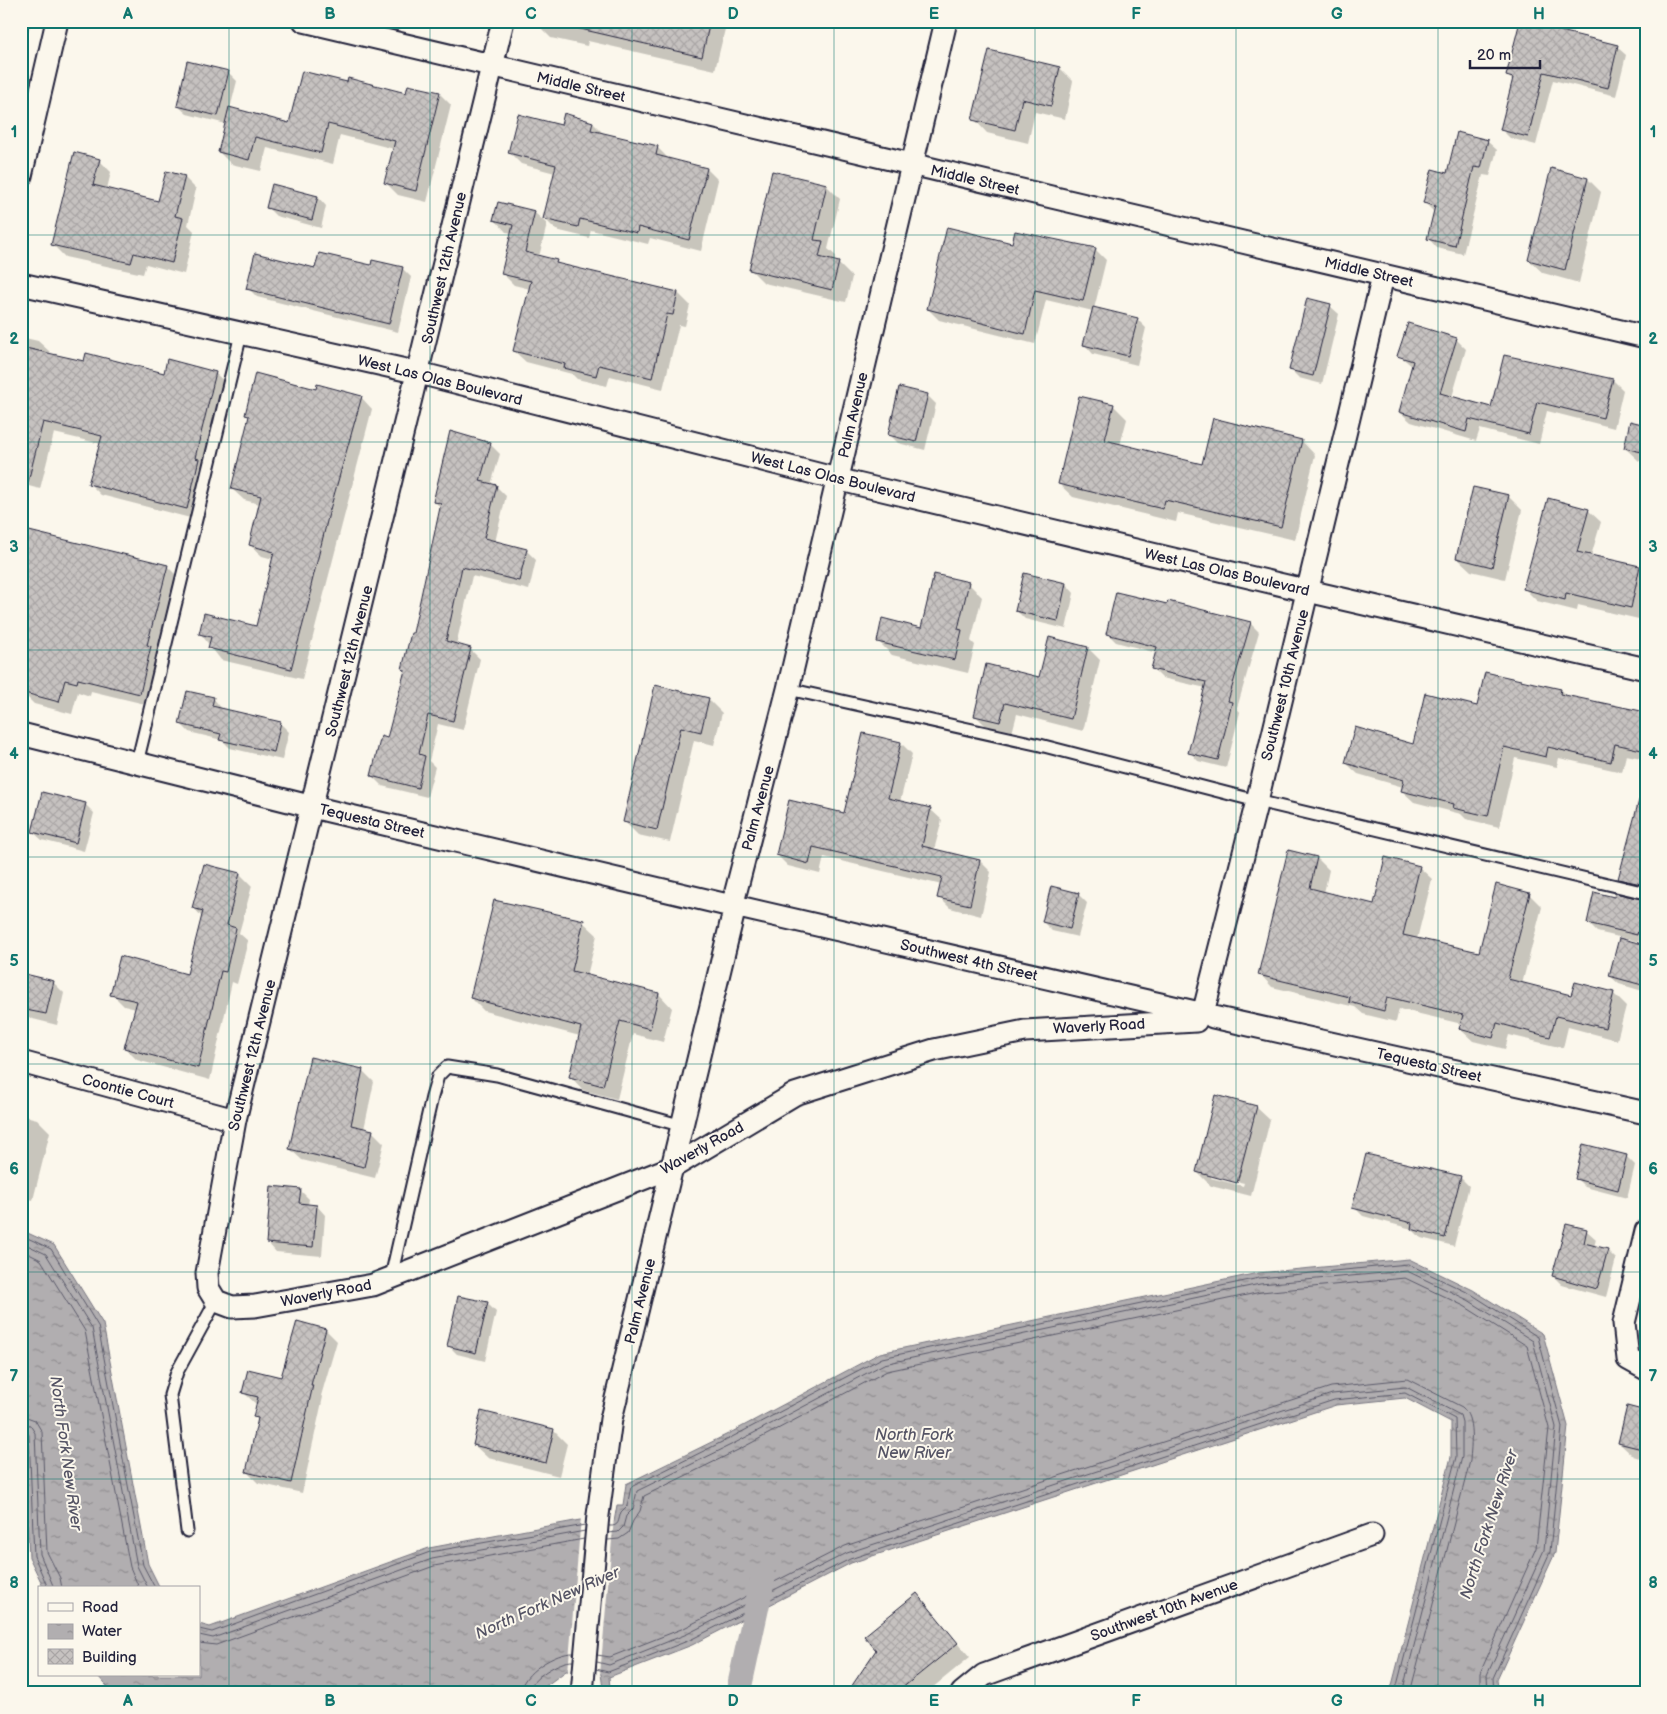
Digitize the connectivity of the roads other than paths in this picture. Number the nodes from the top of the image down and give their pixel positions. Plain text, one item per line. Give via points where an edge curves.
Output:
1 (57, 21) edge
2 (304, 21) edge
3 (503, 21) edge
4 (946, 21) edge
5 (492, 66) junction
6 (913, 165) junction
7 (21, 176) edge
8 (1383, 276) junction
9 (21, 284) edge
10 (241, 334) junction
11 (1646, 338) edge
12 (419, 373) junction
13 (838, 479) junction
14 (1308, 591) junction
15 (1646, 669) edge
16 (788, 690) junction
17 (21, 734) edge
18 (137, 763) junction
19 (1257, 800) junction
20 (314, 807) junction
21 (1646, 892) edge
22 (733, 905) junction
23 (1202, 1014) junction
24 (21, 1062) edge
25 (1646, 1113) edge
26 (236, 1120) junction
27 (684, 1126) junction
28 (673, 1167) junction
29 (1646, 1231) edge
30 (391, 1278) junction
31 (216, 1301) junction
32 (1637, 1364) edge
33 (188, 1531) dead end
34 (1372, 1535) dead end
35 (583, 1684) edge
36 (962, 1693) edge

1 - 7 street
2 - 5 street, Middle Street
3 - 5 street, Southwest 12th Avenue
4 - 6 street, Palm Avenue
5 - 6 street, Middle Street
5 - 12 street, Southwest 12th Avenue
6 - 8 street, Middle Street
6 - 13 street, Palm Avenue
8 - 11 street, Middle Street
8 - 14 street, Southwest 10th Avenue
9 - 10 street, West Las Olas Boulevard
10 - 12 street, West Las Olas Boulevard
10 - 18 lane
12 - 13 street, West Las Olas Boulevard
12 - 20 street, Southwest 12th Avenue
13 - 14 street, West Las Olas Boulevard
13 - 16 street, Palm Avenue
14 - 15 street, West Las Olas Boulevard
14 - 19 street, Southwest 10th Avenue
16 - 19 lane via 1040,745
16 - 22 street, Palm Avenue
17 - 18 street, Tequesta Street
18 - 20 street, Tequesta Street
19 - 21 lane
19 - 23 street, Southwest 10th Avenue
20 - 22 street, Tequesta Street
20 - 26 street, Southwest 12th Avenue
22 - 23 street, Southwest 4th Street
22 - 27 street, Palm Avenue
23 - 25 street, Tequesta Street
23 - 28 street, Waverly Road via 1025,1030 934,1050 795,1094
24 - 26 street, Coontie Court
26 - 31 street, Southwest 12th Avenue via 207,1273 208,1288
27 - 28 street, Palm Avenue
27 - 30 lane via 497,1075 447,1068 438,1076 432,1097
28 - 30 street, Waverly Road
28 - 35 street, Palm Avenue via 611,1419 598,1515
29 - 32 street via 1624,1323
30 - 31 street, Waverly Road via 355,1290 255,1306 232,1307
31 - 33 lane via 177,1372 170,1396
34 - 36 street, Southwest 10th Avenue via 984,1675

